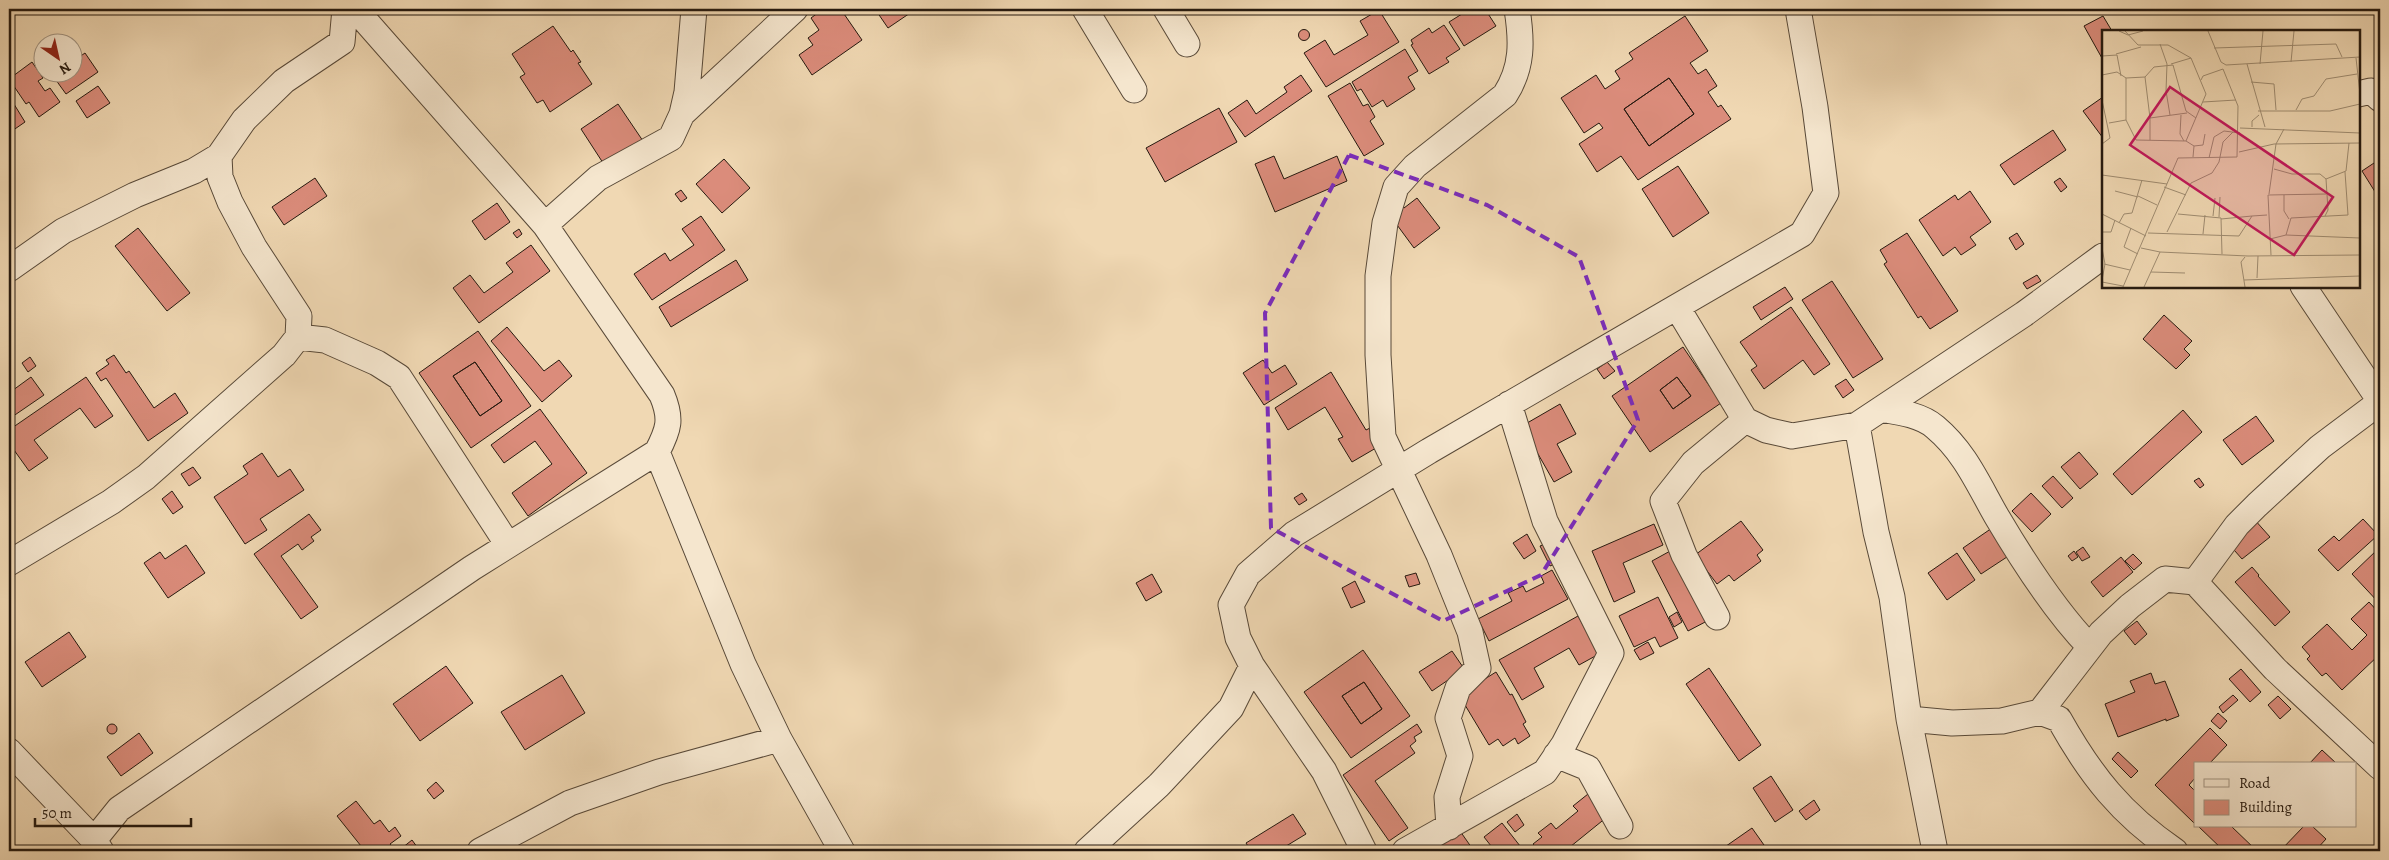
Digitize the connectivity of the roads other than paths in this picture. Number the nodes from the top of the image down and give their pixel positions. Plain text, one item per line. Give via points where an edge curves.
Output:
1 (345, 9) edge
2 (355, 9) edge
3 (694, 9) edge
4 (795, 9) edge
5 (1085, 9) edge
6 (1166, 9) edge
7 (1517, 9) edge
8 (1798, 9) edge
9 (1187, 44) dead end
10 (1134, 90) dead end
11 (2359, 94) edge
12 (2380, 99) edge
13 (682, 114) junction
14 (219, 156) junction
15 (545, 225) junction
16 (2102, 257) edge
17 (9, 269) edge
18 (2305, 288) edge
19 (1677, 307) junction
20 (298, 337) junction
21 (2380, 401) edge
22 (1509, 404) junction
23 (1881, 409) junction
24 (1745, 420) junction
25 (1857, 425) junction
26 (657, 452) junction
27 (1398, 471) junction
28 (508, 545) junction
29 (9, 563) edge
30 (2195, 582) junction
31 (1717, 617) dead end
32 (2090, 648) junction
33 (1252, 666) junction
34 (2040, 712) junction
35 (1909, 719) junction
36 (779, 739) junction
37 (9, 751) edge
38 (1556, 755) junction
39 (2380, 767) edge
40 (1620, 826) dead end
41 (1449, 827) junction
42 (97, 846) edge
43 (480, 851) edge
44 (842, 851) edge
45 (1087, 851) edge
46 (1364, 851) edge
47 (1405, 851) edge
48 (1935, 851) edge
49 (2175, 851) edge

1 - 14 street via 342,42 284,81 244,120
2 - 15 street
3 - 13 street
4 - 13 street
5 - 10 street
6 - 9 street
7 - 27 street via 1521,54 1514,81 1505,95 1406,174 1396,187 1385,222 1378,276 1378,355 1383,437
8 - 19 street via 1826,193 1802,234
11 - 12 street via 2371,91
13 - 15 street via 671,138 598,178
14 - 17 street via 194,172 135,195 62,231
14 - 20 street via 220,177 230,202 254,247 299,316
15 - 26 street via 662,394 669,411 668,431
16 - 23 street via 2024,314
18 - 21 street
19 - 22 street
19 - 24 street
20 - 28 street via 325,340 377,363 399,378
20 - 29 street via 284,355 146,477 111,502
21 - 30 street via 2320,447 2237,525
22 - 27 street
22 - 38 street via 1545,521 1611,653
23 - 25 street
23 - 32 street via 1910,415 1934,425 1960,451 2014,544 2068,625
24 - 25 street via 1766,430 1792,436
24 - 31 street via 1693,463 1663,501 1684,555
25 - 35 street via 1876,532 1892,597
26 - 28 street
26 - 36 street via 743,664
27 - 33 street via 1294,534 1248,574 1231,605 1238,638
27 - 41 street via 1439,555 1470,632 1478,668 1458,688 1448,718 1460,756 1447,796
28 - 42 street via 119,809
30 - 32 street via 2165,579 2130,606
30 - 39 street via 2275,669
32 - 34 street
33 - 45 street via 1231,708 1159,785
33 - 46 street via 1324,771
34 - 35 street via 2002,721 1952,723
34 - 49 street via 2059,719 2094,778 2144,830
35 - 48 street
36 - 43 street via 659,772 570,803
36 - 44 street
37 - 42 street
38 - 40 street via 1588,768
38 - 41 street via 1545,772
41 - 47 street

